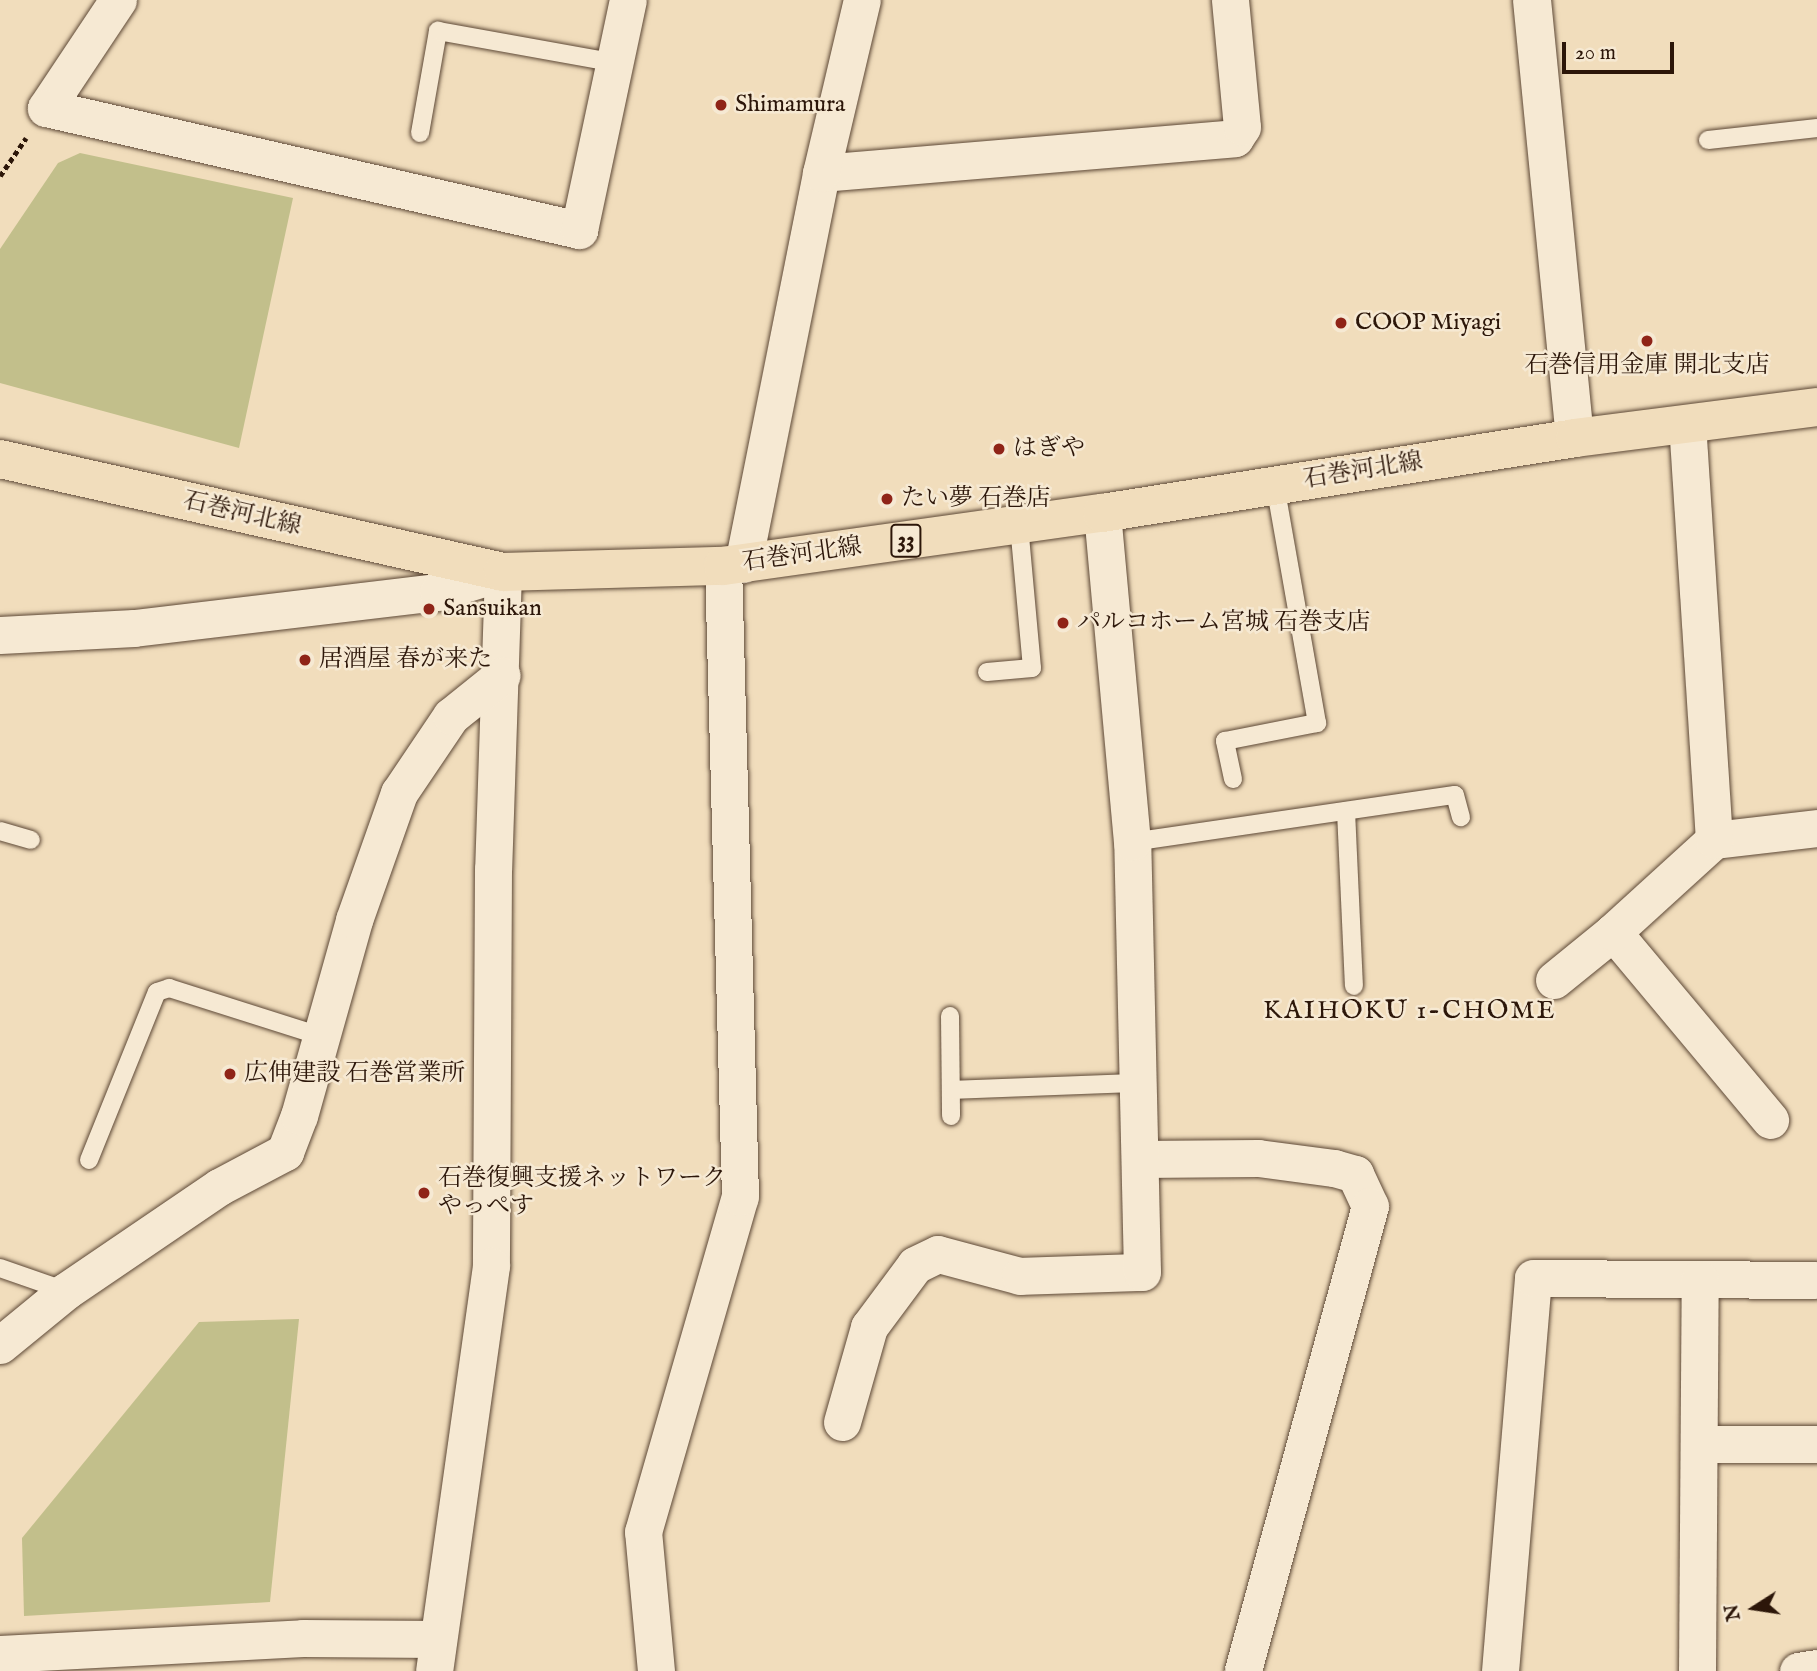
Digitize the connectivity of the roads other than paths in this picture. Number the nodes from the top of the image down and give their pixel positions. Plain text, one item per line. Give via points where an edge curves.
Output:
1 (118, 0) edge
2 (628, 0) edge
3 (862, 0) edge
4 (1230, 0) edge
5 (1532, 0) edge
6 (615, 63) junction
7 (1817, 128) edge
8 (420, 133) dead end
9 (1708, 140) dead end
10 (821, 173) junction
11 (1817, 407) edge
12 (1687, 424) junction
13 (1575, 438) junction
14 (0, 459) edge
15 (1275, 485) junction
16 (1102, 513) junction
17 (1019, 525) junction
18 (733, 565) junction
19 (503, 572) junction
20 (0, 635) edge
21 (987, 672) dead end
22 (502, 675) junction
23 (1233, 779) dead end
24 (1346, 811) junction
25 (1461, 817) dead end
26 (1817, 828) edge
27 (0, 831) edge
28 (31, 840) dead end
29 (1714, 840) junction
30 (1132, 842) junction
31 (1614, 932) junction
32 (1554, 980) dead end
33 (1354, 986) dead end
34 (950, 1016) dead end
35 (320, 1036) junction
36 (1138, 1083) junction
37 (952, 1090) junction
38 (951, 1116) dead end
39 (1770, 1120) dead end
40 (1140, 1159) junction
41 (89, 1160) dead end
42 (0, 1268) edge
43 (1700, 1279) junction
44 (1815, 1280) dead end
45 (66, 1291) junction
46 (0, 1345) edge
47 (842, 1422) dead end
48 (1699, 1444) junction
49 (1817, 1444) edge
50 (0, 1654) edge
51 (436, 1655) edge
52 (1817, 1668) edge
53 (656, 1671) edge
54 (1243, 1671) edge
55 (1500, 1671) edge
56 (1697, 1671) edge
57 (1797, 1671) edge

1 - 6 street via 46,108 579,230
2 - 6 street
3 - 10 street
4 - 10 street via 1241,127 1235,138
5 - 13 street
6 - 8 lane via 438,31
7 - 9 lane
10 - 18 street
11 - 12 main road, 石巻河北線 / 33
12 - 13 main road, 石巻河北線 / 33
12 - 29 street
13 - 15 main road, 石巻河北線 / 33
14 - 19 main road, 石巻河北線 / 33
15 - 16 main road, 石巻河北線 / 33
15 - 23 lane via 1317,723 1225,741
16 - 17 main road, 石巻河北線 / 33
16 - 30 street
17 - 18 main road, 石巻河北線 / 33
17 - 21 lane via 1032,668
18 - 19 main road, 石巻河北線 / 33
18 - 53 street via 740,1197 643,1532
19 - 20 street via 438,592 134,628
19 - 22 street
22 - 35 street via 451,716 399,793 354,920
22 - 51 street via 493,869 491,1266
24 - 25 lane via 1455,795
24 - 30 lane
24 - 33 lane
26 - 29 street
27 - 28 lane
29 - 31 street
30 - 36 street
31 - 32 street
31 - 39 street
34 - 37 lane
35 - 41 lane via 169,988 157,992
35 - 45 street via 285,1152 219,1187
36 - 37 lane
36 - 40 street
37 - 38 lane
40 - 47 street via 1142,1272 1020,1276 938,1254 915,1265 869,1327
40 - 54 street via 1258,1158 1334,1168 1355,1174 1370,1206
42 - 45 lane
43 - 44 street
43 - 48 street
43 - 55 street via 1533,1278
45 - 46 street
48 - 49 street
48 - 56 street
50 - 51 street via 303,1638
52 - 57 street

